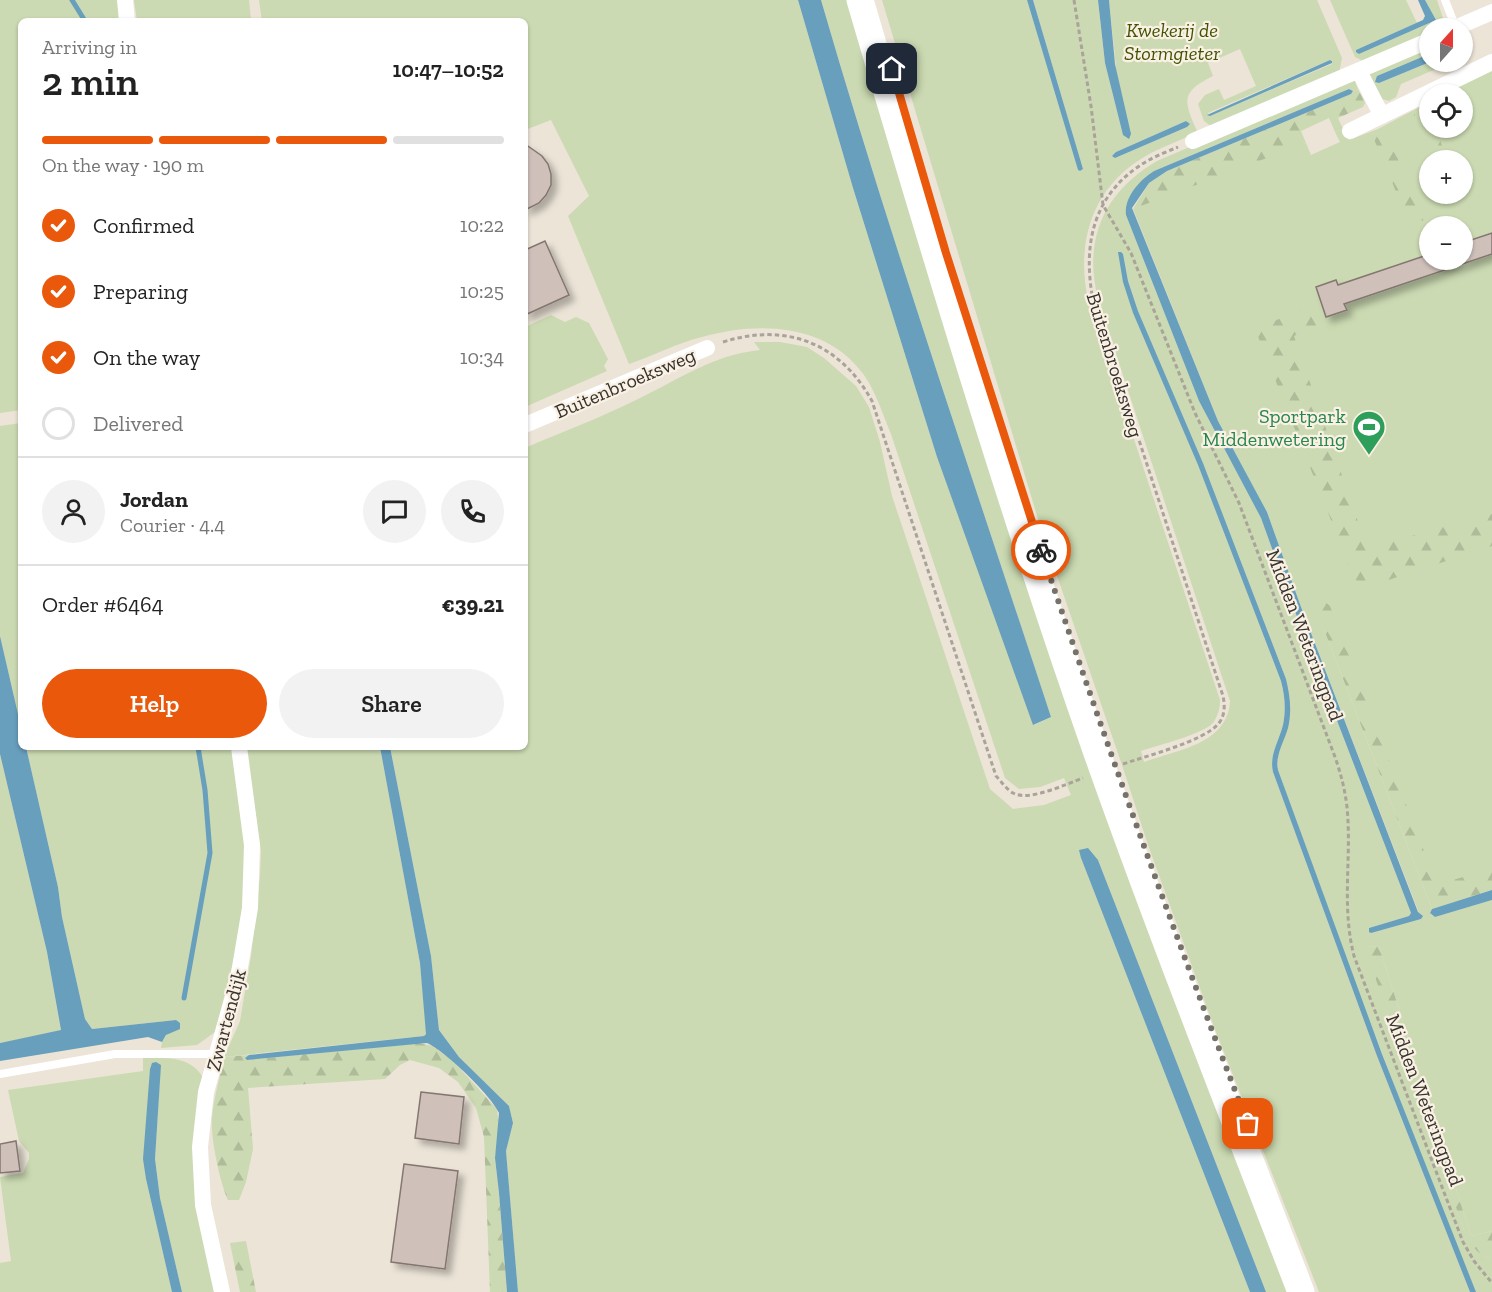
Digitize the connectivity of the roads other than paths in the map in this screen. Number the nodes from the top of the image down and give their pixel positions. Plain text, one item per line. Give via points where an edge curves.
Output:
1 (124, 0) edge
2 (860, 0) edge
3 (872, 0) edge
4 (1445, 0) edge
5 (1492, 12) edge
6 (127, 18) edge
7 (1452, 18) edge
8 (1473, 20) edge
9 (1419, 45) edge
10 (1492, 62) edge
11 (1359, 70) junction
12 (1382, 116) junction
13 (1350, 131) dead end
14 (1193, 141) road end
15 (707, 348) road end
16 (528, 424) edge
17 (239, 750) edge
18 (217, 1054) junction
19 (0, 1074) edge
20 (222, 1292) edge
21 (1301, 1292) edge
22 (1313, 1292) edge

1 - 6 street
2 - 21 highway via 936,258 1093,741 1180,980
3 - 22 highway via 949,264 1107,747
4 - 7 lane
5 - 8 street
9 - 11 street
10 - 12 street
11 - 12 street
11 - 14 street
12 - 13 street
15 - 16 street, Buitenbroeksweg
17 - 18 street, Zwartendijk via 252,845 250,908 238,979
18 - 19 lane via 115,1054
18 - 20 street, Zwartendijk via 206,1092 200,1147 203,1205

